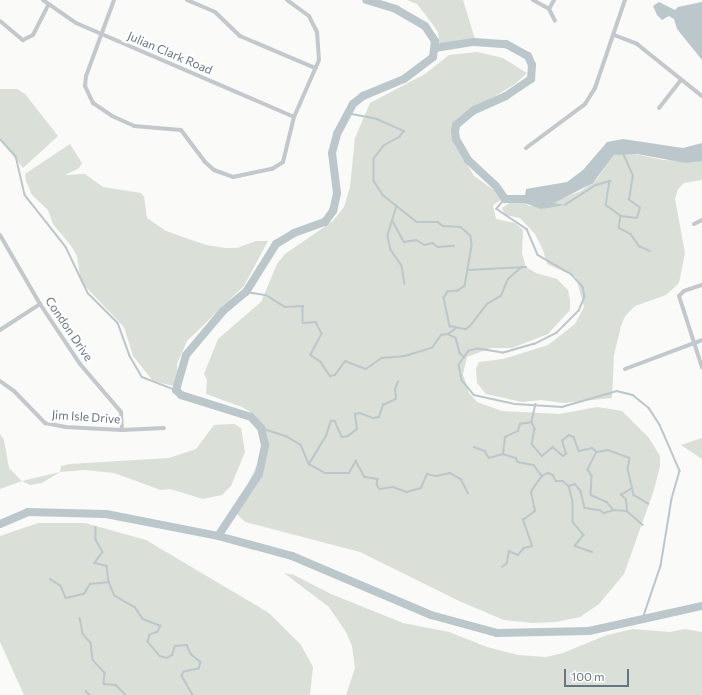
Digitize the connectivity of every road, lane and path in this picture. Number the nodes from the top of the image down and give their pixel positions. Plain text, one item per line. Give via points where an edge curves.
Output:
1 (43, 0) edge
2 (114, 0) edge
3 (187, 0) edge
4 (287, 0) edge
5 (533, 0) edge
6 (554, 0) edge
7 (625, 0) edge
8 (48, 5) junction
9 (549, 9) junction
10 (0, 21) edge
11 (555, 21) dead end
12 (103, 35) junction
13 (614, 35) junction
14 (315, 68) junction
15 (680, 81) junction
16 (702, 96) edge
17 (659, 108) dead end
18 (294, 117) junction
19 (526, 148) dead end
20 (702, 220) edge
21 (694, 224) dead end
22 (0, 235) edge
23 (702, 284) edge
24 (40, 304) junction
25 (0, 330) edge
26 (702, 340) edge
27 (694, 343) junction
28 (702, 367) edge
29 (626, 369) dead end
30 (0, 381) edge
31 (164, 428) dead end
32 (122, 430) junction

1 - 8 street, Julian Clark Road
2 - 12 street
3 - 14 street via 215,12 240,36
4 - 14 street via 309,16 313,24 319,46 319,60
5 - 9 street
6 - 9 street
7 - 13 street
8 - 10 street via 33,35 23,40
8 - 12 street, Julian Clark Road
9 - 11 street
12 - 18 street, Julian Clark Road
12 - 18 street via 86,76 85,86 93,103 112,116 134,126 182,130 205,162 224,174 247,176 279,167 283,162
13 - 15 street via 637,44
13 - 19 street via 595,88 585,104
14 - 18 street
15 - 16 street
15 - 17 street
20 - 21 street
22 - 24 street, Condon Drive
23 - 27 street via 684,291 679,296
24 - 25 street
24 - 32 street, Condon Drive via 80,364 121,412
26 - 27 street
27 - 28 street
27 - 29 street
30 - 32 street, Jim Isle Drive via 14,391 45,423 65,427
31 - 32 street, Jim Isle Drive

